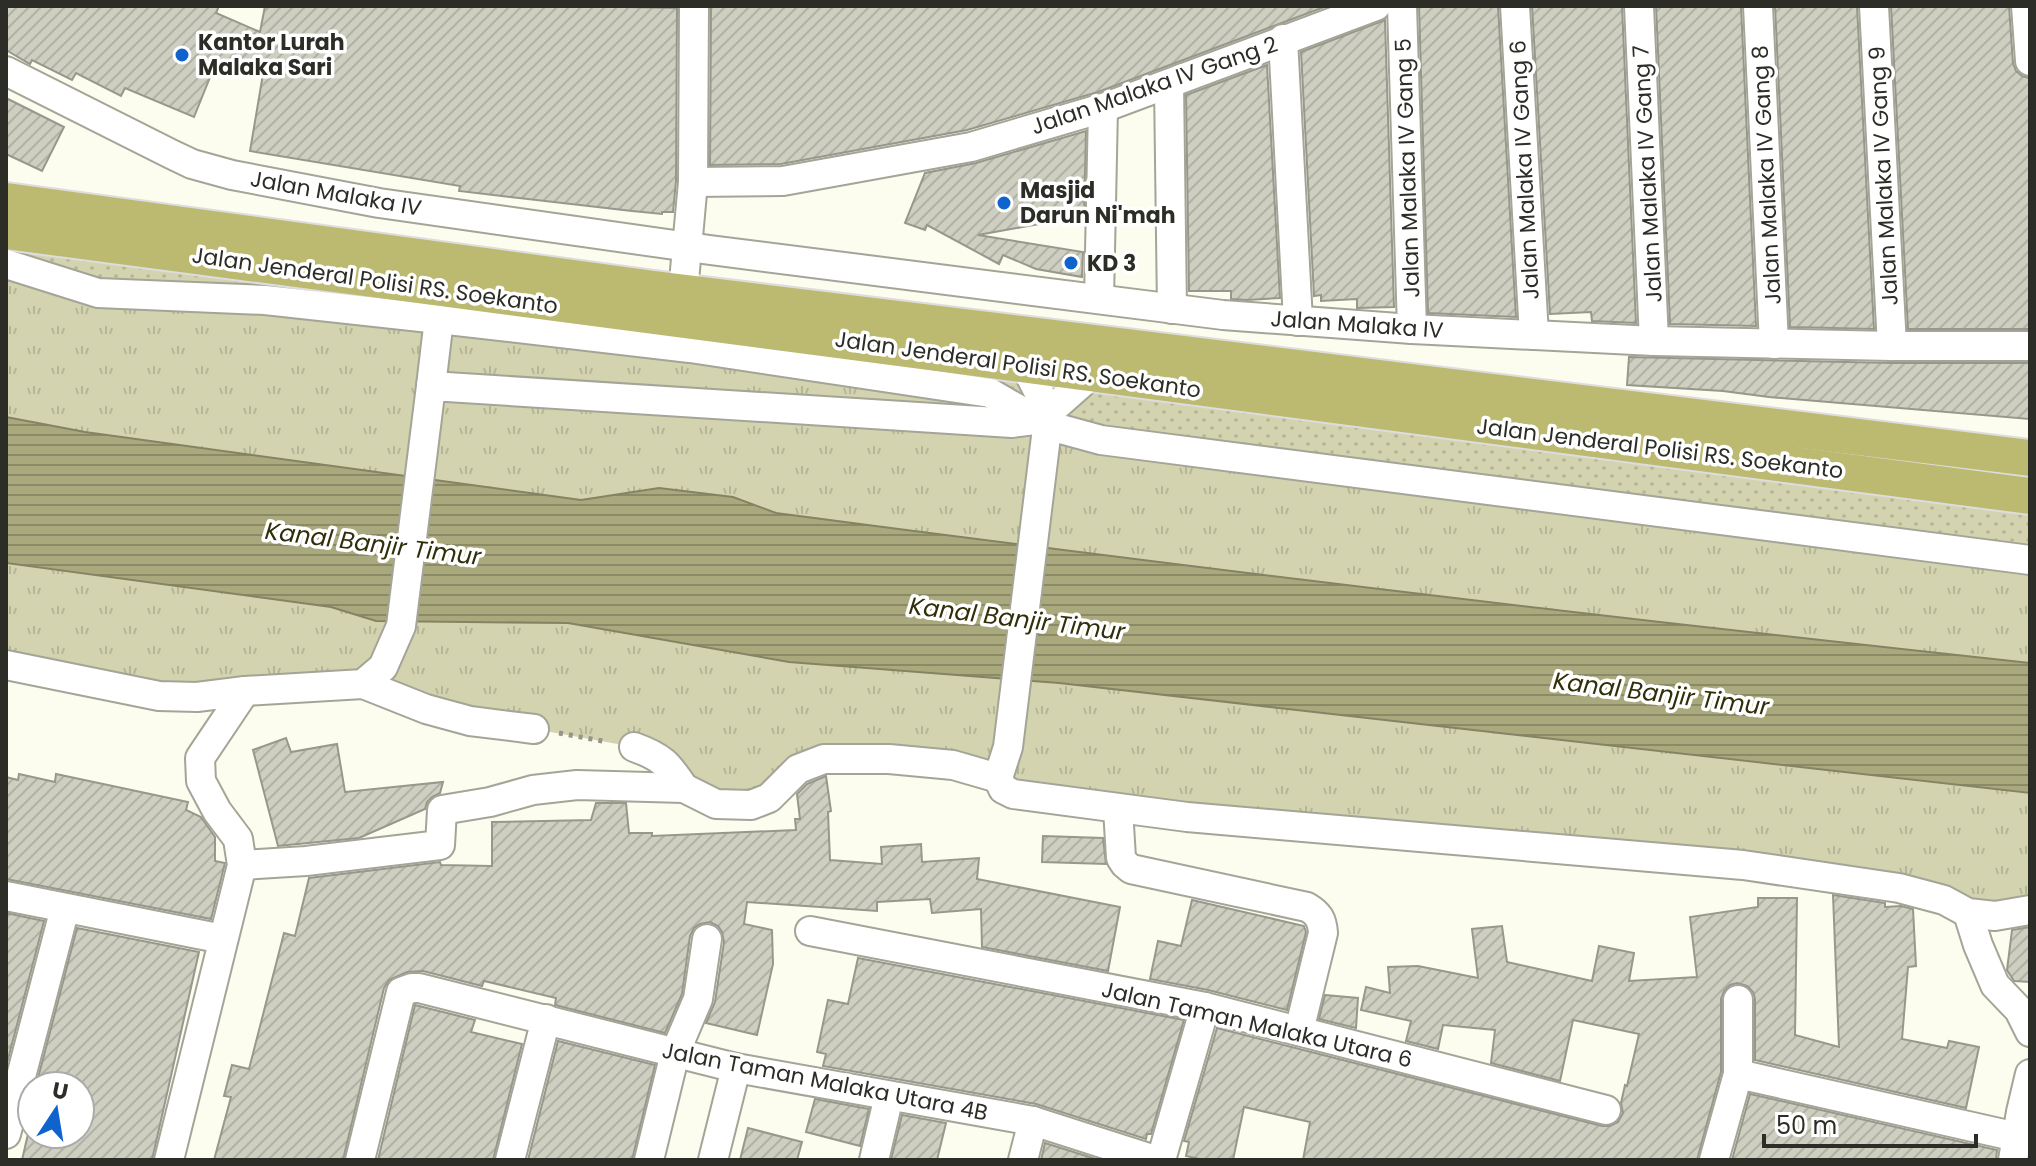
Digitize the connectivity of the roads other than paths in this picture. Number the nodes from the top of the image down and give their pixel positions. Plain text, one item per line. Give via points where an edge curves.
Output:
1 (694, 6) edge
2 (1376, 6) edge
3 (1402, 6) edge
4 (1515, 6) edge
5 (1639, 6) edge
6 (1758, 6) edge
7 (1874, 6) edge
8 (2026, 6) edge
9 (1283, 39) junction
10 (2030, 61) edge
11 (6, 71) edge
12 (1169, 84) junction
13 (1103, 108) junction
14 (693, 182) junction
15 (6, 201) edge
16 (6, 231) edge
17 (688, 246) junction
18 (6, 264) edge
19 (683, 292) junction
20 (1099, 299) junction
21 (1172, 309) junction
22 (439, 319) junction
23 (1298, 321) junction
24 (1412, 329) junction
25 (1534, 335) junction
26 (1654, 341) junction
27 (1774, 344) junction
28 (1892, 346) junction
29 (2030, 346) edge
30 (1024, 364) junction
31 (1092, 374) junction
32 (431, 386) junction
33 (1045, 419) junction
34 (2030, 458) edge
35 (2030, 496) edge
36 (2030, 560) edge
37 (6, 665) edge
38 (363, 684) junction
39 (245, 691) junction
40 (534, 729) road end
41 (634, 747) road end
42 (998, 778) junction
43 (684, 788) junction
44 (1118, 809) junction
45 (242, 865) junction
46 (6, 896) edge
47 (65, 908) junction
48 (2030, 910) edge
49 (1968, 913) junction
50 (810, 931) dead end
51 (223, 939) junction
52 (707, 939) dead end
53 (1738, 1000) dead end
54 (1205, 1007) junction
55 (546, 1019) junction
56 (2024, 1021) edge
57 (1299, 1031) junction
58 (675, 1053) junction
59 (736, 1068) junction
60 (1738, 1074) junction
61 (2030, 1074) edge
62 (889, 1096) junction
63 (1606, 1110) dead end
64 (1033, 1121) junction
65 (6, 1134) edge
66 (2015, 1148) edge
67 (169, 1160) edge
68 (360, 1160) edge
69 (510, 1160) edge
70 (649, 1160) edge
71 (713, 1160) edge
72 (874, 1160) edge
73 (1023, 1160) edge
74 (1158, 1160) edge
75 (1714, 1160) edge

1 - 14 street
2 - 9 street, Jalan Malaka IV Gang 2
3 - 24 street, Jalan Malaka IV Gang 5
4 - 25 street, Jalan Malaka IV Gang 6
5 - 26 street, Jalan Malaka IV Gang 7
6 - 27 street, Jalan Malaka IV Gang 8
7 - 28 street, Jalan Malaka IV Gang 9
8 - 10 street
9 - 12 street, Jalan Malaka IV Gang 2
9 - 23 street
11 - 17 street, Jalan Malaka IV via 192,164 232,175 379,203
12 - 13 street, Jalan Malaka IV Gang 2
12 - 21 street
13 - 14 street, Jalan Malaka IV Gang 2 via 971,147 799,179
13 - 20 street
14 - 17 street
15 - 19 main road, Jalan Jenderal Polisi RS. Soekanto
16 - 30 main road, Jalan Jenderal Polisi RS. Soekanto
17 - 19 street
17 - 20 street, Jalan Malaka IV
18 - 22 street via 98,293 265,300
19 - 34 main road, Jalan Jenderal Polisi RS. Soekanto
20 - 21 street, Jalan Malaka IV
21 - 23 street, Jalan Malaka IV
22 - 32 street
22 - 33 street via 690,348 990,393
23 - 24 street, Jalan Malaka IV
24 - 25 street, Jalan Malaka IV
25 - 26 street, Jalan Malaka IV
26 - 27 street, Jalan Malaka IV
27 - 28 street, Jalan Malaka IV
28 - 29 street, Jalan Malaka IV
30 - 31 main road, Jalan Jenderal Polisi RS. Soekanto
30 - 33 street
31 - 33 street
31 - 35 main road, Jalan Jenderal Polisi RS. Soekanto
32 - 33 street via 1012,423
32 - 38 street via 401,626 383,667
33 - 36 street via 1101,440
33 - 42 street via 1008,747
37 - 39 street via 159,696
38 - 39 street
38 - 40 street via 470,721
39 - 45 street via 200,758 201,781 238,839
41 - 43 street via 668,765
42 - 43 street via 953,765 824,759 798,769 769,798 751,805 716,804
42 - 44 street via 1013,794
43 - 45 street via 577,785 533,790 442,810 440,845
44 - 49 street via 1743,865 1899,888 1944,900
44 - 57 street via 1121,858 1131,869 1316,912 1323,933
45 - 51 street
46 - 47 street
47 - 51 street
47 - 65 street
48 - 49 street via 1995,916
49 - 56 street via 1995,985
50 - 54 street, Jalan Taman Malaka Utara 6
51 - 67 street
52 - 58 street via 698,999
53 - 60 street
54 - 57 street, Jalan Taman Malaka Utara 6
54 - 74 street
55 - 58 street, Jalan Taman Malaka Utara 4B
55 - 68 street, Jalan Taman Malaka Utara 4B via 419,988 401,992
55 - 69 street
57 - 63 street, Jalan Taman Malaka Utara 6
58 - 59 street, Jalan Taman Malaka Utara 4B
58 - 70 street
59 - 62 street, Jalan Taman Malaka Utara 4B
59 - 71 street
60 - 66 street
60 - 75 street
61 - 66 street
62 - 64 street, Jalan Taman Malaka Utara 4B
62 - 72 street
64 - 73 street
64 - 74 street, Jalan Taman Malaka Utara 4B

